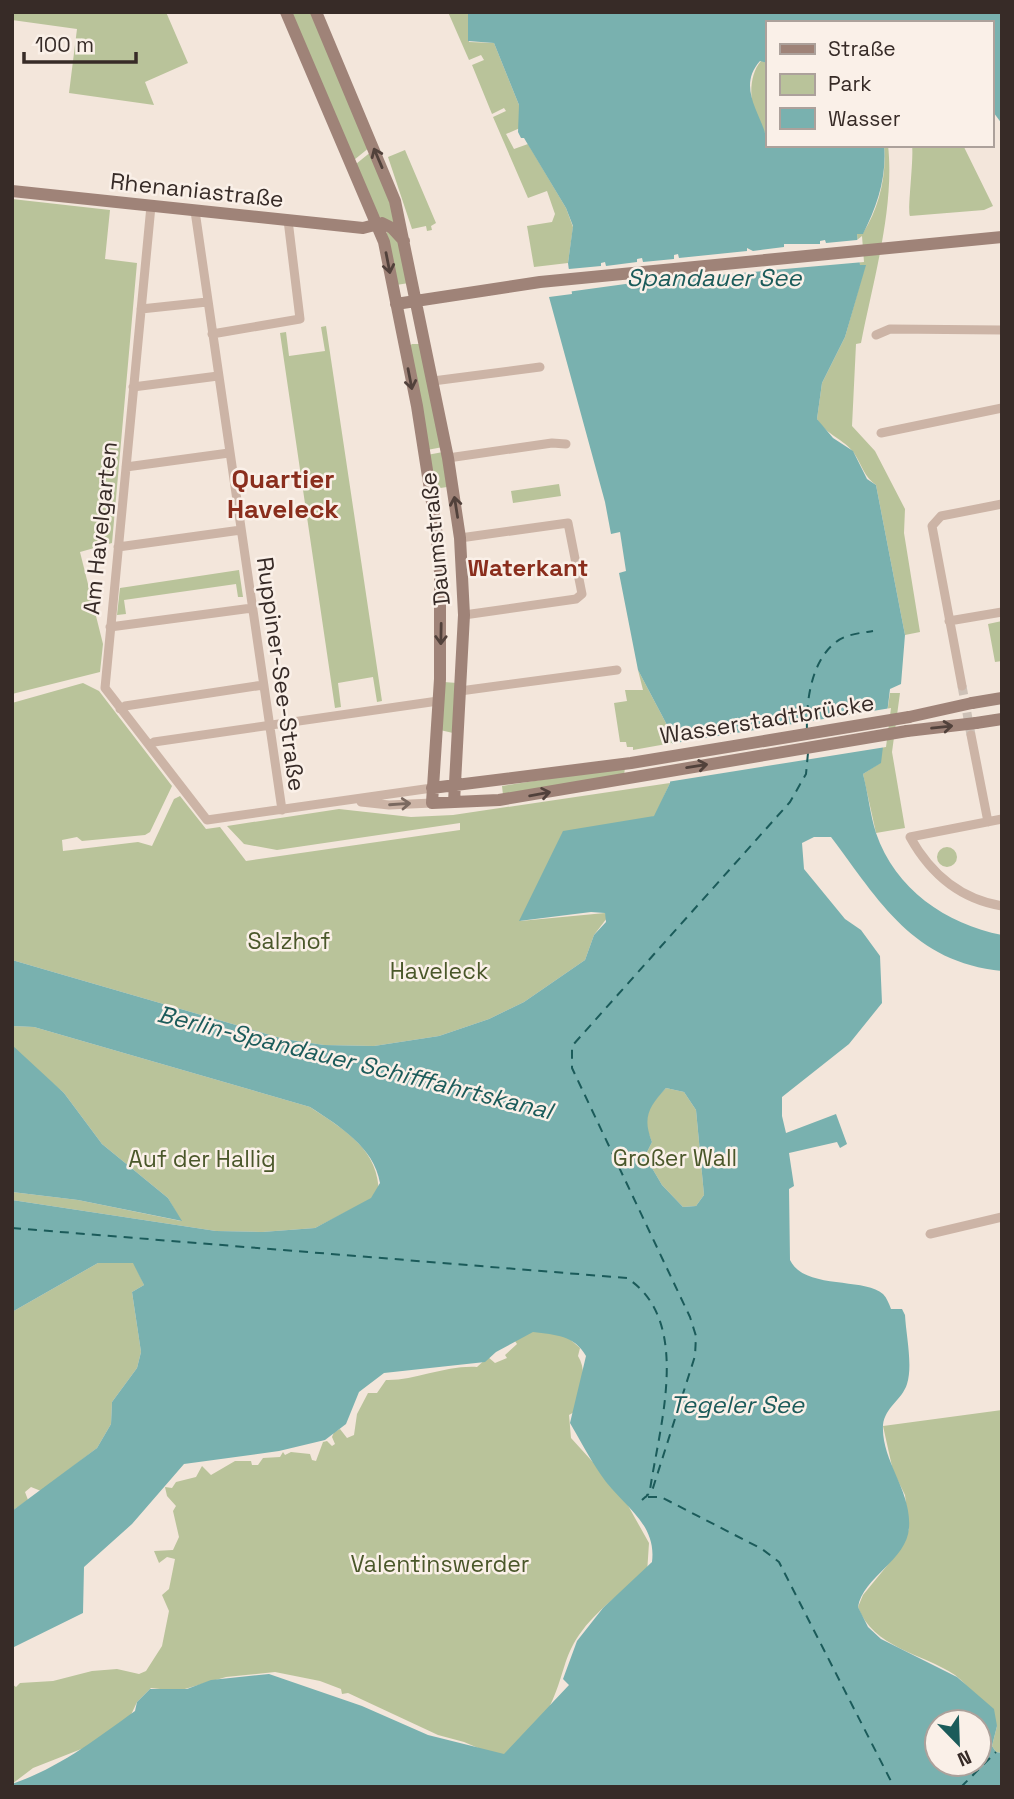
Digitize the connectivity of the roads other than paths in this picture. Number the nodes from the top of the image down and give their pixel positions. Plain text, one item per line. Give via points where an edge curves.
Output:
1 (286, 12) edge
2 (316, 12) edge
3 (12, 191) edge
4 (151, 206) junction
5 (195, 211) junction
6 (288, 220) junction
7 (377, 224) junction
8 (1002, 237) edge
9 (405, 242) junction
10 (418, 301) junction
11 (207, 302) junction
12 (396, 304) junction
13 (141, 309) junction
14 (1002, 330) edge
15 (212, 334) junction
16 (876, 335) dead end
17 (425, 339) junction
18 (403, 342) junction
19 (540, 367) dead end
20 (218, 376) junction
21 (433, 381) junction
22 (133, 387) junction
23 (1002, 408) edge
24 (881, 433) dead end
25 (566, 444) dead end
26 (229, 453) junction
27 (448, 458) junction
28 (126, 467) junction
29 (1002, 504) edge
30 (241, 530) junction
31 (460, 538) junction
32 (118, 547) junction
33 (252, 608) junction
34 (1002, 612) edge
35 (464, 615) junction
36 (949, 621) junction
37 (110, 627) junction
38 (617, 670) dead end
39 (263, 685) junction
40 (962, 686) tunnel mouth
41 (460, 691) junction
42 (1002, 698) edge
43 (439, 701) junction
44 (120, 709) junction
45 (1002, 719) edge
46 (269, 724) junction
47 (974, 729) junction
48 (436, 735) junction
49 (457, 737) junction
50 (149, 745) junction
51 (455, 786) junction
52 (432, 788) junction
53 (345, 800) junction
54 (454, 802) junction
55 (432, 803) junction
56 (282, 810) junction
57 (1002, 819) edge
58 (988, 822) junction
59 (1002, 906) edge
60 (1002, 1217) edge
61 (930, 1234) dead end

1 - 7 main road, Daumstraße
9 -> 2 main road, Daumstraße via 388,182
3 - 4 main road, Rhenaniastraße
4 - 5 main road, Rhenaniastraße
4 - 13 street, Am Havelgarten
5 - 6 main road, Rhenaniastraße
5 - 11 street, Ruppiner-See-Straße
6 - 7 main road, Rhenaniastraße via 363,228
6 - 15 street via 300,319
7 - 9 main road via 392,228
7 -> 12 main road, Daumstraße
8 - 10 main road via 566,280
9 - 10 main road, Daumstraße
10 - 12 main road
10 - 17 main road, Daumstraße
11 - 13 street
11 - 15 street, Ruppiner-See-Straße
12 - 18 main road, Daumstraße
13 - 22 street, Am Havelgarten
14 - 16 street via 890,329
15 - 20 street, Ruppiner-See-Straße
17 - 18 main road
17 - 21 main road, Daumstraße
18 -> 43 main road, Daumstraße via 438,541
19 - 21 street
20 - 22 street
20 - 26 street, Ruppiner-See-Straße
21 - 27 main road, Daumstraße
22 - 28 street, Am Havelgarten
23 - 24 street
25 - 27 street
26 - 28 street
26 - 30 street, Ruppiner-See-Straße
31 -> 27 main road, Daumstraße
28 - 32 street, Am Havelgarten
29 - 36 street via 947,514 933,522
30 - 32 street
30 - 33 street, Ruppiner-See-Straße
31 - 35 main road, Daumstraße
31 - 35 street via 568,523 582,594 576,599
32 - 37 street, Am Havelgarten
33 - 37 street
33 - 39 street, Ruppiner-See-Straße
34 - 36 street
35 - 41 main road, Daumstraße
36 - 40 street
37 - 44 street, Am Havelgarten via 105,688
38 - 41 street
39 - 44 street
39 - 46 street, Ruppiner-See-Straße
41 - 49 main road, Daumstraße
42 - 51 main road, Wasserstadtbrücke, bridge via 631,762
43 - 46 street
43 - 48 main road, Daumstraße
44 - 50 street, Am Havelgarten
45 - 47 main road, Wasserstadtbrücke
46 - 50 street
46 - 56 street, Ruppiner-See-Straße
54 -> 47 main road, Wasserstadtbrücke, bridge via 499,800 907,731
47 - 58 street
48 - 49 main road
48 - 52 main road, Daumstraße
49 - 51 main road, Daumstraße
50 - 56 street, Am Havelgarten via 207,820
51 - 52 main road
51 - 54 main road, Daumstraße
52 - 53 street
52 - 55 main road, Daumstraße
53 -> 55 street
53 - 56 street
54 - 55 main road
57 - 58 street
58 - 59 street via 910,836 927,863 948,883 972,898
60 - 61 street

